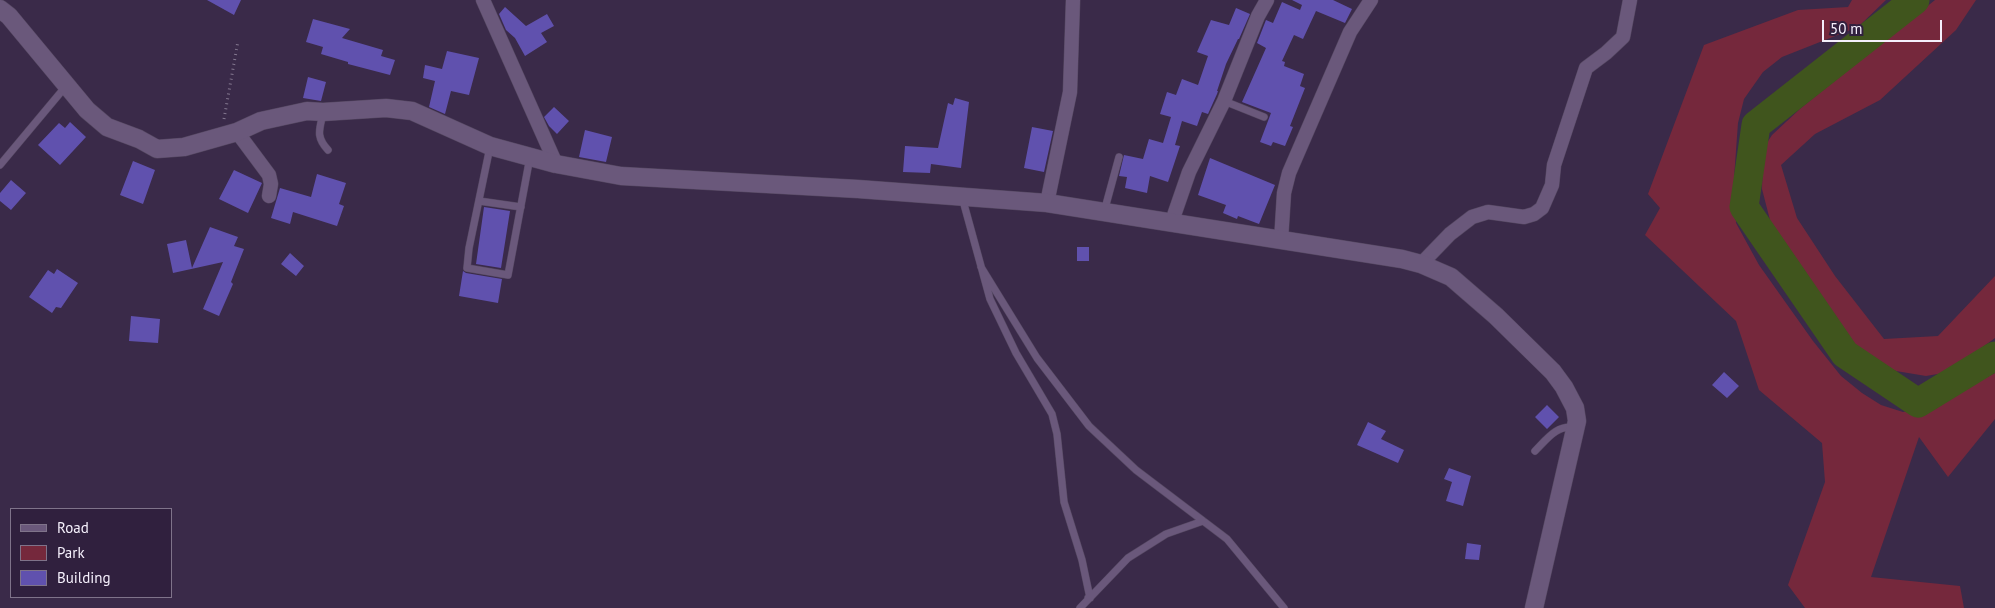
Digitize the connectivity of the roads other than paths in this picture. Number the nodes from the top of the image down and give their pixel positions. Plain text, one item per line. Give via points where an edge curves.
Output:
1 (483, 0) edge
2 (1073, 0) edge
3 (1267, 0) edge
4 (1371, 0) edge
5 (1630, 0) edge
6 (0, 9) edge
7 (66, 86) junction
8 (1224, 101) junction
9 (323, 112) junction
10 (1264, 117) dead end
11 (229, 134) junction
12 (490, 146) junction
13 (328, 150) dead end
14 (530, 157) junction
15 (1119, 157) dead end
16 (556, 164) junction
17 (0, 165) edge
18 (269, 196) dead end
19 (962, 196) junction
20 (479, 202) junction
21 (1047, 204) junction
22 (521, 207) junction
23 (1104, 212) junction
24 (1171, 224) junction
25 (1281, 241) junction
26 (1421, 264) junction
27 (981, 267) junction
28 (1576, 428) junction
29 (1535, 451) dead end
30 (1203, 521) junction
31 (1089, 598) junction
32 (1080, 608) edge
33 (1284, 608) edge
34 (1534, 608) edge

1 - 16 street
2 - 21 street via 1070,92
3 - 8 street
4 - 25 street via 1350,32 1289,174 1284,193
5 - 26 street via 1623,37 1586,68 1554,165 1552,185 1542,208 1524,217 1488,212 1472,217
6 - 7 street
7 - 11 street via 107,127 157,149 184,147
7 - 17 lane
8 - 10 lane
8 - 24 street via 1189,172
9 - 11 street via 307,111 261,121
9 - 12 street via 386,108 412,112
9 - 13 lane via 319,135
11 - 18 street via 269,175
12 - 14 street
12 - 20 lane
14 - 16 street
14 - 22 lane
15 - 23 lane
16 - 19 street via 621,176
19 - 21 street
19 - 27 lane
20 - 22 lane
20 - 22 lane via 467,268 508,275
21 - 23 street
23 - 24 street
24 - 25 street
25 - 26 street
26 - 28 street via 1451,277 1553,372 1575,408
27 - 30 lane via 1037,358 1089,426 1136,470
27 - 31 lane via 990,299 1016,353 1052,414 1064,502 1082,560
28 - 29 lane via 1566,426 1556,430
28 - 34 street
30 - 31 lane via 1166,534 1128,558
30 - 33 lane via 1227,539
31 - 32 lane

